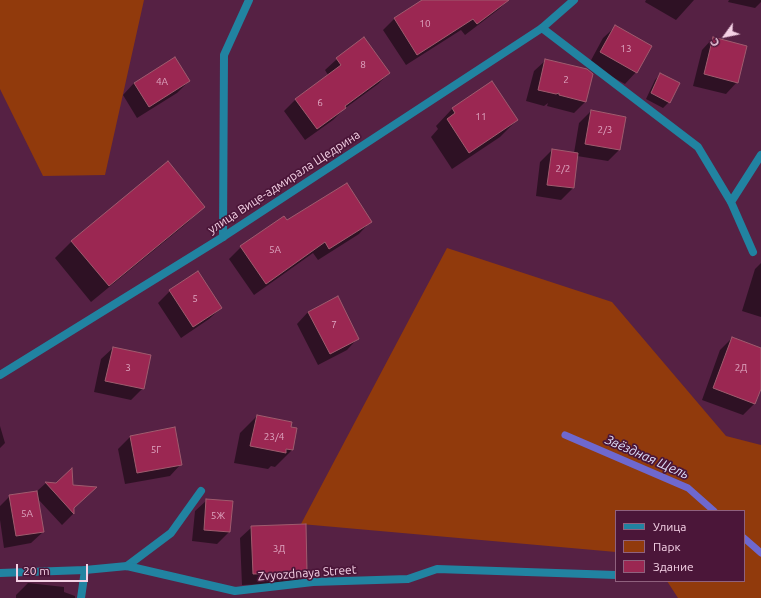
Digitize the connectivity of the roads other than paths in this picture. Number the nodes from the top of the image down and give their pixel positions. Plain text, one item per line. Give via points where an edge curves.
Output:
1 (249, 0) edge
2 (574, 0) edge
3 (542, 28) junction
4 (761, 155) edge
5 (731, 202) junction
6 (223, 237) junction
7 (753, 252) dead end
8 (0, 375) edge
9 (201, 491) dead end
10 (127, 566) junction
11 (85, 570) junction
12 (0, 573) edge
13 (615, 575) edge
14 (81, 598) edge

1 - 6 street via 224,55
2 - 3 street, улица Вице-адмирала Щедрина
3 - 5 street via 698,147
3 - 6 street, улица Вице-адмирала Щедрина
4 - 5 street
5 - 7 street
6 - 8 street, улица Вице-адмирала Щедрина
9 - 10 street via 171,533
10 - 11 street, Zvyozdnaya Street
10 - 13 street, Zvyozdnaya Street via 235,591 313,582 408,579 437,569
11 - 12 street, Zvyozdnaya Street
11 - 14 street

